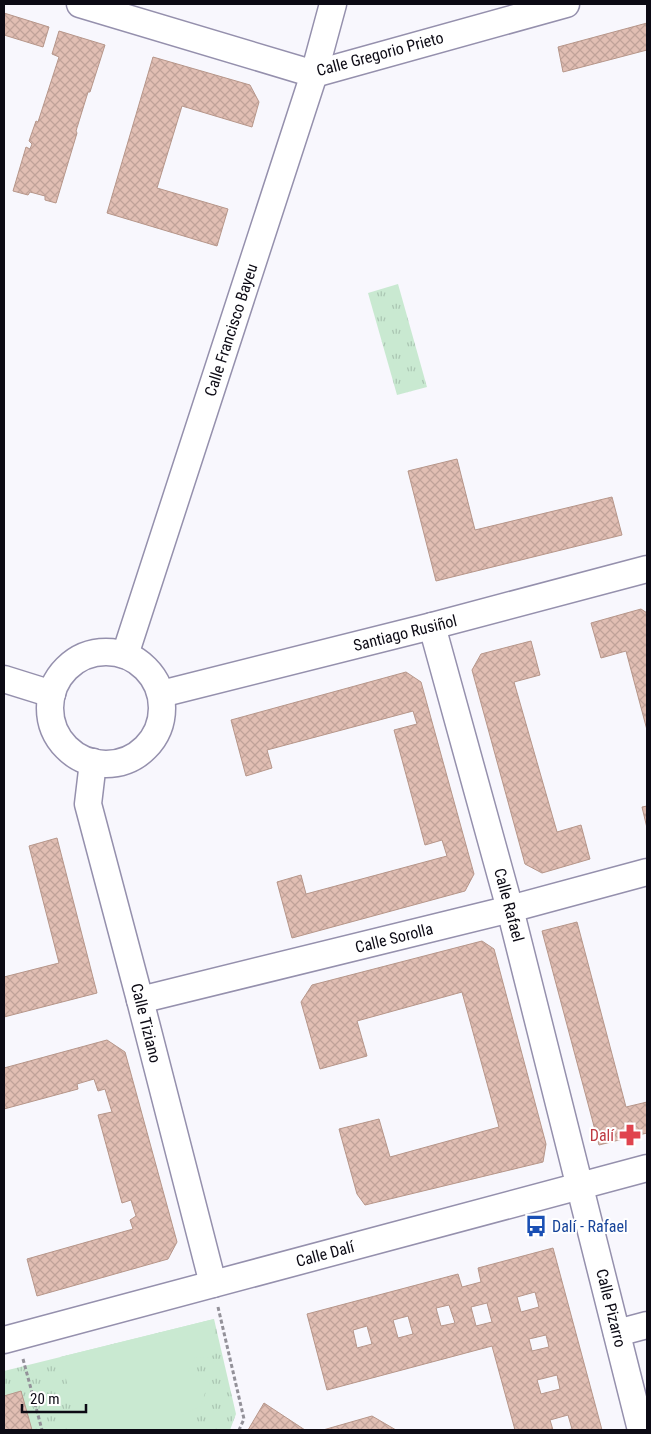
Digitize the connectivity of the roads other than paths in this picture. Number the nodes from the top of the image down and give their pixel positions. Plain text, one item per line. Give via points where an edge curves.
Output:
1 (80, 4) edge
2 (333, 4) edge
3 (566, 4) edge
4 (314, 74) junction
5 (647, 569) edge
6 (432, 626) junction
7 (126, 655) junction
8 (4, 679) edge
9 (52, 694) junction
10 (161, 694) junction
11 (93, 762) junction
12 (647, 872) edge
13 (510, 909) junction
14 (140, 1000) junction
15 (647, 1168) edge
16 (580, 1186) junction
17 (213, 1284) junction
18 (647, 1326) edge
19 (617, 1333) junction
20 (11, 1338) edge
21 (641, 1430) edge

1 - 4 street, Calle Gregorio Prieto
2 - 4 street, Calle Francisco Bayeu
3 - 4 street, Calle Gregorio Prieto
4 - 7 street, Calle Francisco Bayeu
5 - 6 street, Santiago Rusiñol
6 - 10 street, Santiago Rusiñol
6 - 13 street, Calle Rafael
7 - 9 street via 107,652 88,655 71,664 58,678
7 - 10 street via 142,664 154,678
8 - 9 street
9 - 11 street via 50,715 56,733 66,748 81,759
10 - 11 street via 163,712 158,730 148,746 117,764
11 - 14 street, Calle Tiziano via 88,804
12 - 13 street, Calle Sorolla
13 - 14 street, Calle Sorolla
13 - 16 street, Calle Rafael
14 - 17 street, Calle Tiziano
15 - 16 street, Calle Dalí
16 - 17 street, Calle Dalí
16 - 19 street, Calle Pizarro
17 - 20 street, Calle Dalí
18 - 19 street
19 - 21 street, Calle Pizarro

